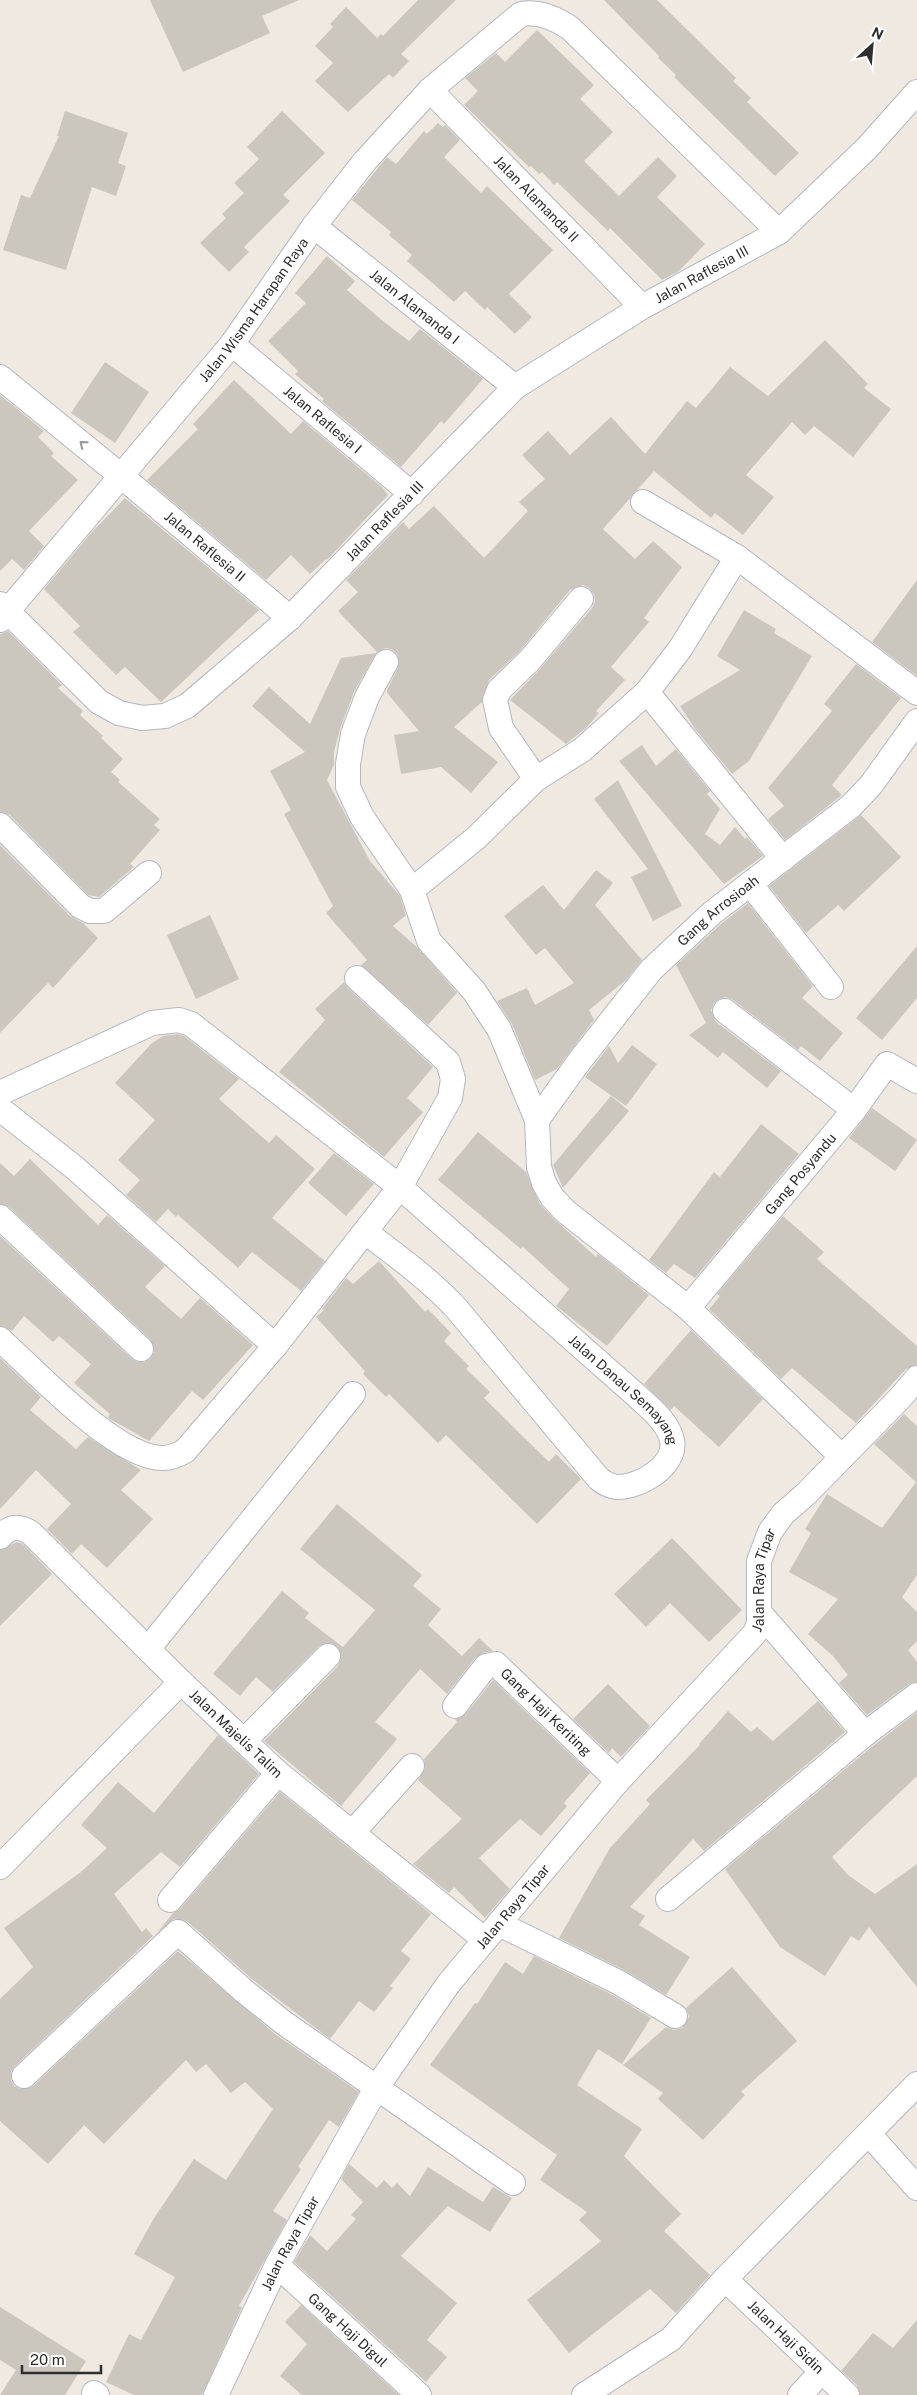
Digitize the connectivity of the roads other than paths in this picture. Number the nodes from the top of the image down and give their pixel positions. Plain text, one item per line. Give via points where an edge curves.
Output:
1 (430, 90) junction
2 (917, 92) edge
3 (314, 226) junction
4 (779, 232) junction
5 (642, 308) junction
6 (232, 344) junction
7 (0, 378) edge
8 (515, 387) junction
9 (120, 475) junction
10 (412, 494) junction
11 (643, 502) dead end
12 (736, 557) junction
13 (581, 600) dead end
14 (3, 612) edge
15 (290, 618) junction
16 (386, 662) dead end
17 (647, 692) junction
18 (917, 694) edge
19 (917, 721) edge
20 (536, 779) junction
21 (0, 825) edge
22 (783, 859) junction
23 (149, 873) dead end
24 (751, 885) junction
25 (412, 890) junction
26 (357, 978) dead end
27 (831, 986) dead end
28 (725, 1011) dead end
29 (917, 1081) edge
30 (0, 1093) edge
31 (0, 1109) edge
32 (854, 1110) junction
33 (537, 1120) junction
34 (400, 1187) junction
35 (0, 1217) edge
36 (365, 1232) junction
37 (688, 1308) junction
38 (0, 1338) edge
39 (275, 1346) junction
40 (141, 1349) dead end
41 (917, 1378) edge
42 (353, 1394) dead end
43 (909, 1404) edge
44 (842, 1457) junction
45 (0, 1536) edge
46 (759, 1612) junction
47 (148, 1649) junction
48 (328, 1656) dead end
49 (181, 1682) junction
50 (917, 1696) edge
51 (455, 1706) dead end
52 (865, 1734) junction
53 (245, 1740) junction
54 (412, 1766) dead end
55 (278, 1773) junction
56 (618, 1781) junction
57 (353, 1832) junction
58 (0, 1867) edge
59 (668, 1898) dead end
60 (170, 1900) dead end
61 (492, 1932) junction
62 (676, 2016) dead end
63 (24, 2076) dead end
64 (917, 2084) edge
65 (377, 2087) junction
66 (868, 2134) junction
67 (513, 2183) dead end
68 (917, 2188) edge
69 (277, 2265) junction
70 (725, 2279) junction
71 (821, 2372) junction
72 (216, 2395) edge
73 (419, 2395) edge
74 (584, 2395) edge
75 (800, 2395) edge
76 (847, 2395) edge

1 - 3 street, Jalan Wisma Harapan Raya via 365,160
1 - 4 street, Jalan Wisma Harapan Raya via 522,14 558,20 570,28
1 - 5 street, Jalan Alamanda II
2 - 4 street, Jalan Raflesia III via 867,148
3 - 6 street, Jalan Wisma Harapan Raya
3 - 8 street, Jalan Alamanda I
4 - 5 street, Jalan Raflesia III
5 - 8 street, Jalan Raflesia III
6 - 9 street, Jalan Wisma Harapan Raya
6 - 10 street, Jalan Raflesia I
9 -> 7 street, Jalan Raflesia II
8 - 10 street, Jalan Raflesia III
9 - 14 street, Jalan Wisma Harapan Raya
9 - 15 street, Jalan Raflesia II
10 - 15 street, Jalan Raflesia III
11 - 12 street
12 - 17 street via 680,649
12 - 18 street
13 - 20 street via 529,661 499,690 495,700 501,728
14 - 15 street, Jalan Raflesia III via 99,702 118,713 142,718 165,716 187,706
16 - 25 street via 367,697 353,734 348,787 362,817
17 - 20 street via 582,750
17 - 22 street
19 - 22 street, Gang Arrosioah via 871,785 851,806
20 - 25 street via 476,838
21 - 23 street via 80,906 90,911 104,912
22 - 24 street, Gang Arrosioah
24 - 27 street
24 - 33 street, Gang Arrosioah via 712,913 651,970
25 - 33 street via 429,941 474,991 499,1029
26 - 34 street via 448,1062 453,1079 450,1098
28 - 32 street
29 - 32 street, Gang Posyandu via 887,1064
30 - 34 street, Jalan Danau Semayang via 152,1023 179,1020 203,1031
31 - 39 street via 75,1168
32 - 37 street, Gang Posyandu
33 - 37 street via 539,1167 552,1197 565,1211
34 - 36 street
34 - 36 street, Jalan Danau Semayang via 655,1413 672,1440 672,1450 664,1466 627,1486 612,1486 599,1479 479,1333 438,1289
35 - 40 street
36 - 39 street
37 - 44 street
38 - 39 street via 108,1434 135,1451 162,1458 175,1457 185,1451
41 - 43 street, Jalan Raya Tipar
42 - 47 street
43 - 44 street, Jalan Raya Tipar
44 - 46 street, Jalan Raya Tipar via 783,1514 770,1532 759,1561
45 - 47 street, Jalan Majelis Talim via 13,1527 31,1533
46 - 52 street
46 - 56 street, Jalan Raya Tipar via 759,1623 749,1640
47 - 49 street, Jalan Majelis Talim
48 - 53 street
49 - 53 street, Jalan Majelis Talim
49 - 58 street
50 - 52 street
51 - 56 street, Gang Haji Keriting via 486,1666 496,1664
52 - 59 street
53 - 55 street, Jalan Majelis Talim
54 - 57 street
55 - 57 street, Jalan Majelis Talim
55 - 60 street
56 - 61 street, Jalan Raya Tipar
57 - 61 street, Jalan Majelis Talim
61 - 62 street, Jalan Majelis Talim via 618,1982
61 - 65 street, Jalan Raya Tipar via 449,1983
63 - 65 street via 178,1932 284,2023
64 - 66 street
65 - 67 street
65 - 69 street, Jalan Raya Tipar
66 - 68 street
66 - 70 street
69 - 72 street, Jalan Raya Tipar
69 - 73 street, Gang Haji Digul
70 - 71 street, Jalan Haji Sidin
70 - 74 street via 671,2339
71 - 75 street
71 - 76 street, Jalan Haji Sidin

